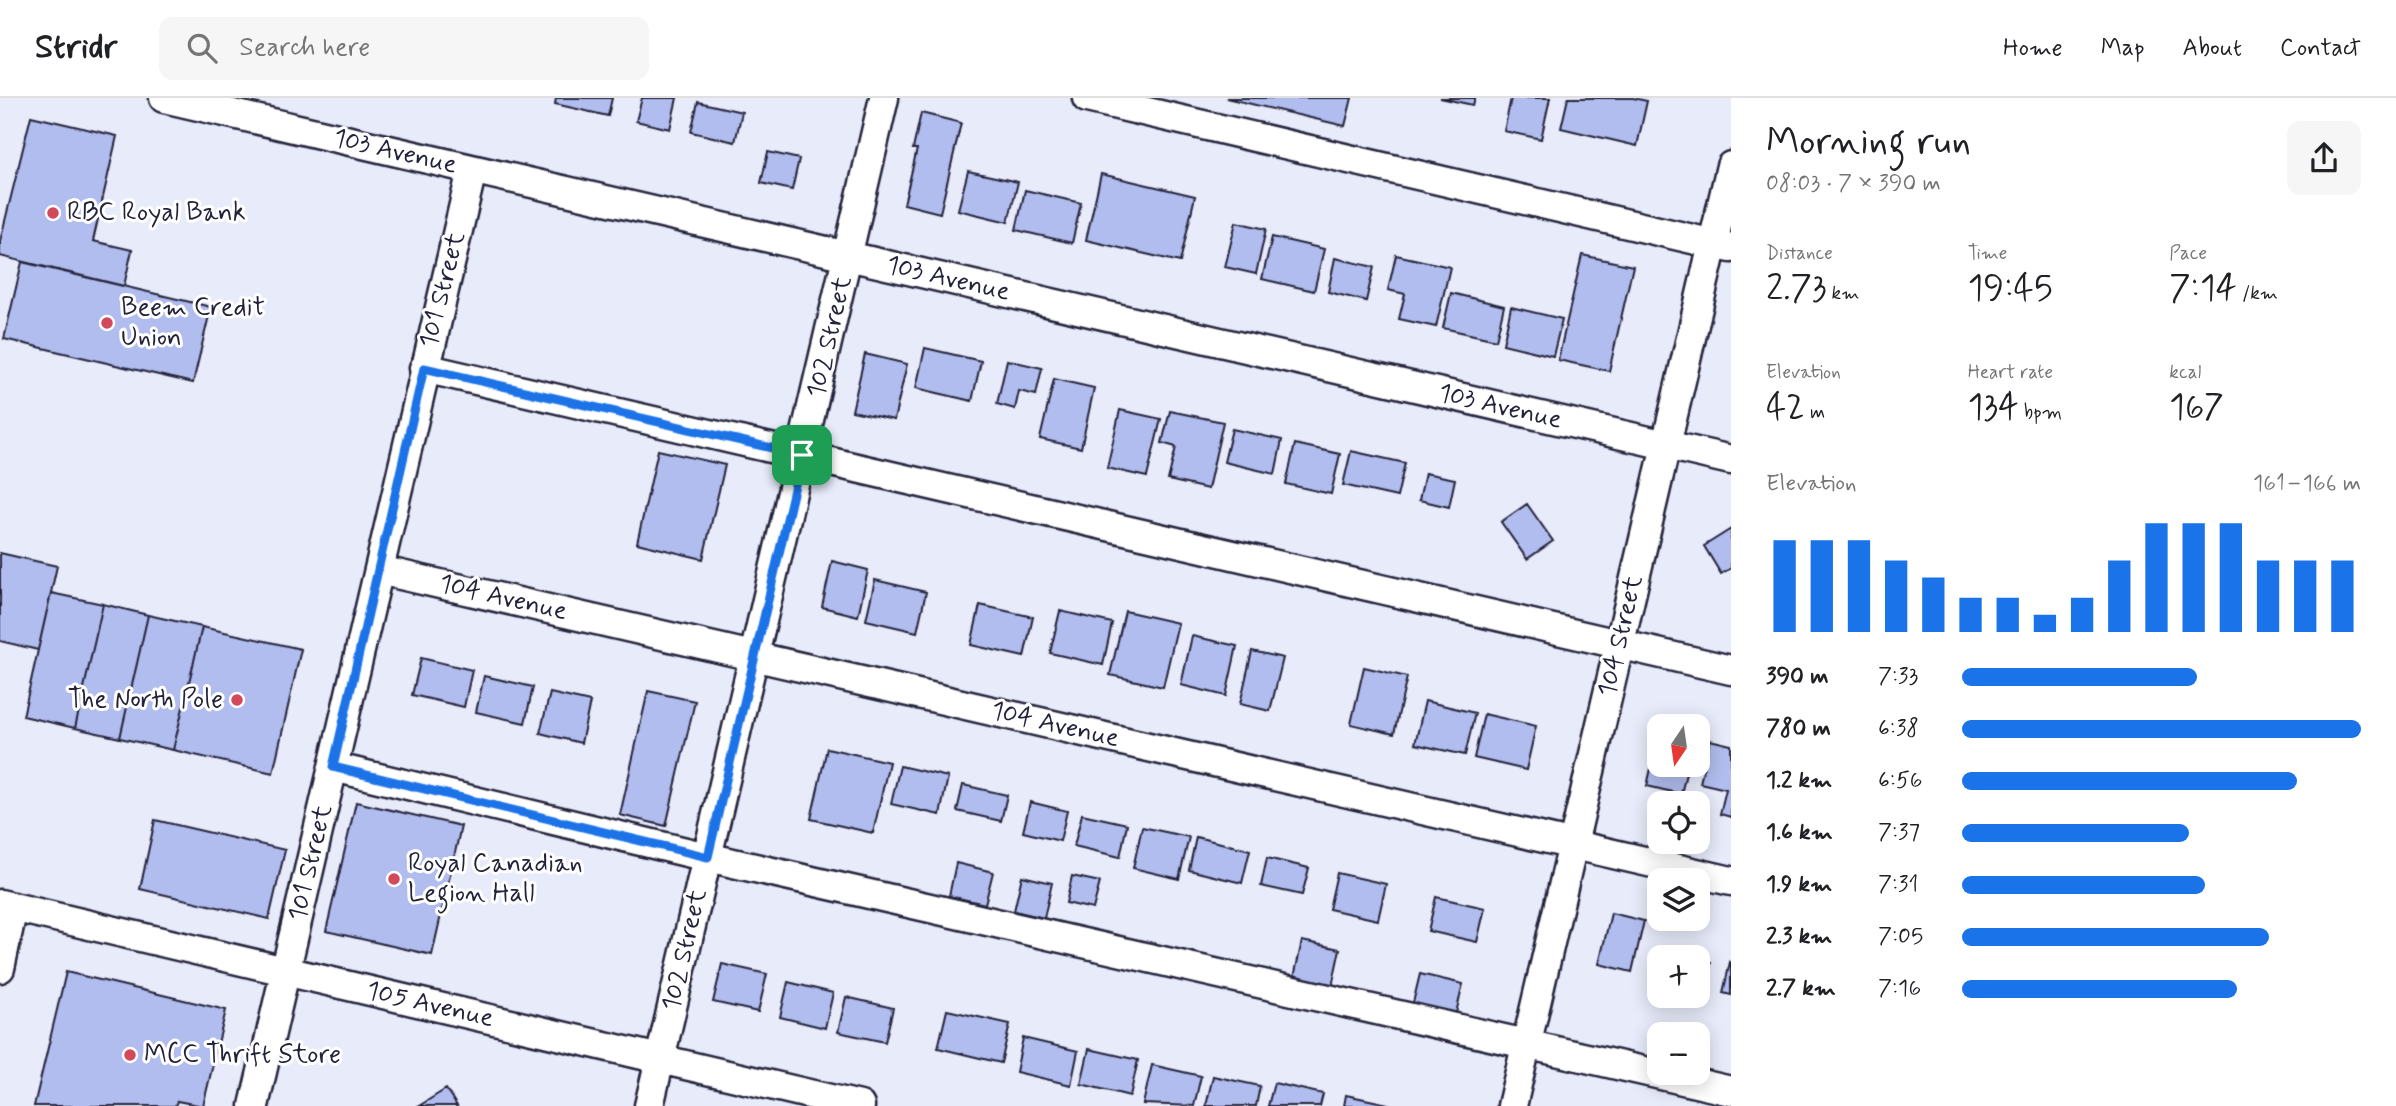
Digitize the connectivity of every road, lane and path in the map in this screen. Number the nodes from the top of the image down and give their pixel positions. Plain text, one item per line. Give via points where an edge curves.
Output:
1 (164, 98) edge
2 (884, 98) edge
3 (1087, 98) edge
4 (1731, 166) edge
5 (472, 170) junction
6 (1722, 246) edge
7 (849, 257) junction
8 (424, 368) junction
9 (1666, 445) junction
10 (802, 455) junction
11 (1731, 460) edge
12 (379, 570) junction
13 (1619, 644) junction
14 (755, 655) junction
15 (1731, 670) edge
16 (333, 767) junction
17 (1573, 844) junction
18 (708, 857) junction
19 (1731, 881) edge
20 (6, 905) edge
21 (0, 968) edge
22 (286, 971) junction
23 (1526, 1043) junction
24 (660, 1059) junction
25 (1731, 1091) edge
26 (254, 1106) edge
27 (649, 1106) edge
28 (860, 1106) edge
29 (1512, 1106) edge

1 - 5 street, 103 Avenue
2 - 7 street, 102 Street
3 - 6 street
4 - 6 street, 104 Street
5 - 7 street, 103 Avenue
5 - 8 street, 101 Street
6 - 9 street, 104 Street
7 - 9 street, 103 Avenue
7 - 10 street, 102 Street
8 - 10 street
8 - 12 street, 101 Street
9 - 11 street, 103 Avenue
9 - 13 street, 104 Street
10 - 13 street
10 - 14 street, 102 Street
12 - 14 street, 104 Avenue
12 - 16 street, 101 Street
13 - 15 street
13 - 17 street, 104 Street
14 - 17 street, 104 Avenue
14 - 18 street, 102 Street
16 - 18 street
16 - 22 street, 101 Street
17 - 19 street, 104 Avenue
17 - 23 street, 104 Street
18 - 23 street
18 - 24 street, 102 Street
20 - 21 street
20 - 22 street, 105 Avenue
22 - 24 street, 105 Avenue
22 - 26 street, 101 Street
23 - 25 street
23 - 29 street, 104 Street
24 - 27 street, 102 Street
24 - 28 street, 105 Avenue

